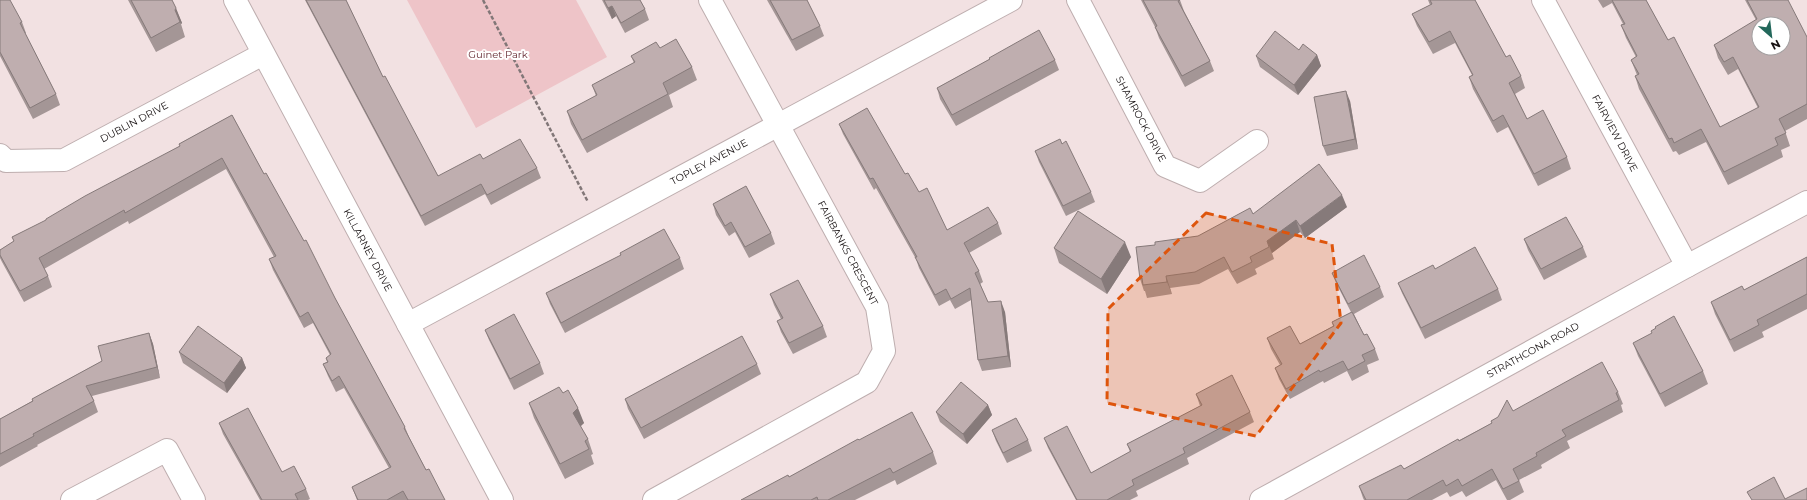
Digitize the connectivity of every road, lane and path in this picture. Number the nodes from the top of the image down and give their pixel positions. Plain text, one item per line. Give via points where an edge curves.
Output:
1 (235, 0) edge
2 (483, 0) edge
3 (710, 0) edge
4 (1010, 0) edge
5 (1078, 0) edge
6 (1543, 0) edge
7 (263, 54) junction
8 (778, 125) junction
9 (1256, 141) dead end
10 (0, 155) edge
11 (1807, 202) edge
12 (599, 222) junction
13 (1687, 266) junction
14 (408, 324) junction
15 (72, 500) edge
16 (194, 500) edge
17 (502, 500) edge
18 (654, 500) edge
19 (1261, 500) edge

1 - 7 street, KILLARNEY DRIVE
2 - 12 path
3 - 8 street, FAIRBANKS CRESCENT
4 - 8 street, TOPLEY AVENUE
5 - 9 street, SHAMROCK DRIVE via 1165,166 1200,181
6 - 13 street, FAIRVIEW DRIVE
7 - 10 street, DUBLIN DRIVE via 64,160 6,162
7 - 14 street, KILLARNEY DRIVE
8 - 12 street, TOPLEY AVENUE
8 - 18 street, FAIRBANKS CRESCENT via 877,307 884,351 867,382
11 - 13 street, STRATHCONA ROAD
12 - 14 street, TOPLEY AVENUE
13 - 19 street, STRATHCONA ROAD
14 - 17 street, KILLARNEY DRIVE
15 - 16 street via 167,450

